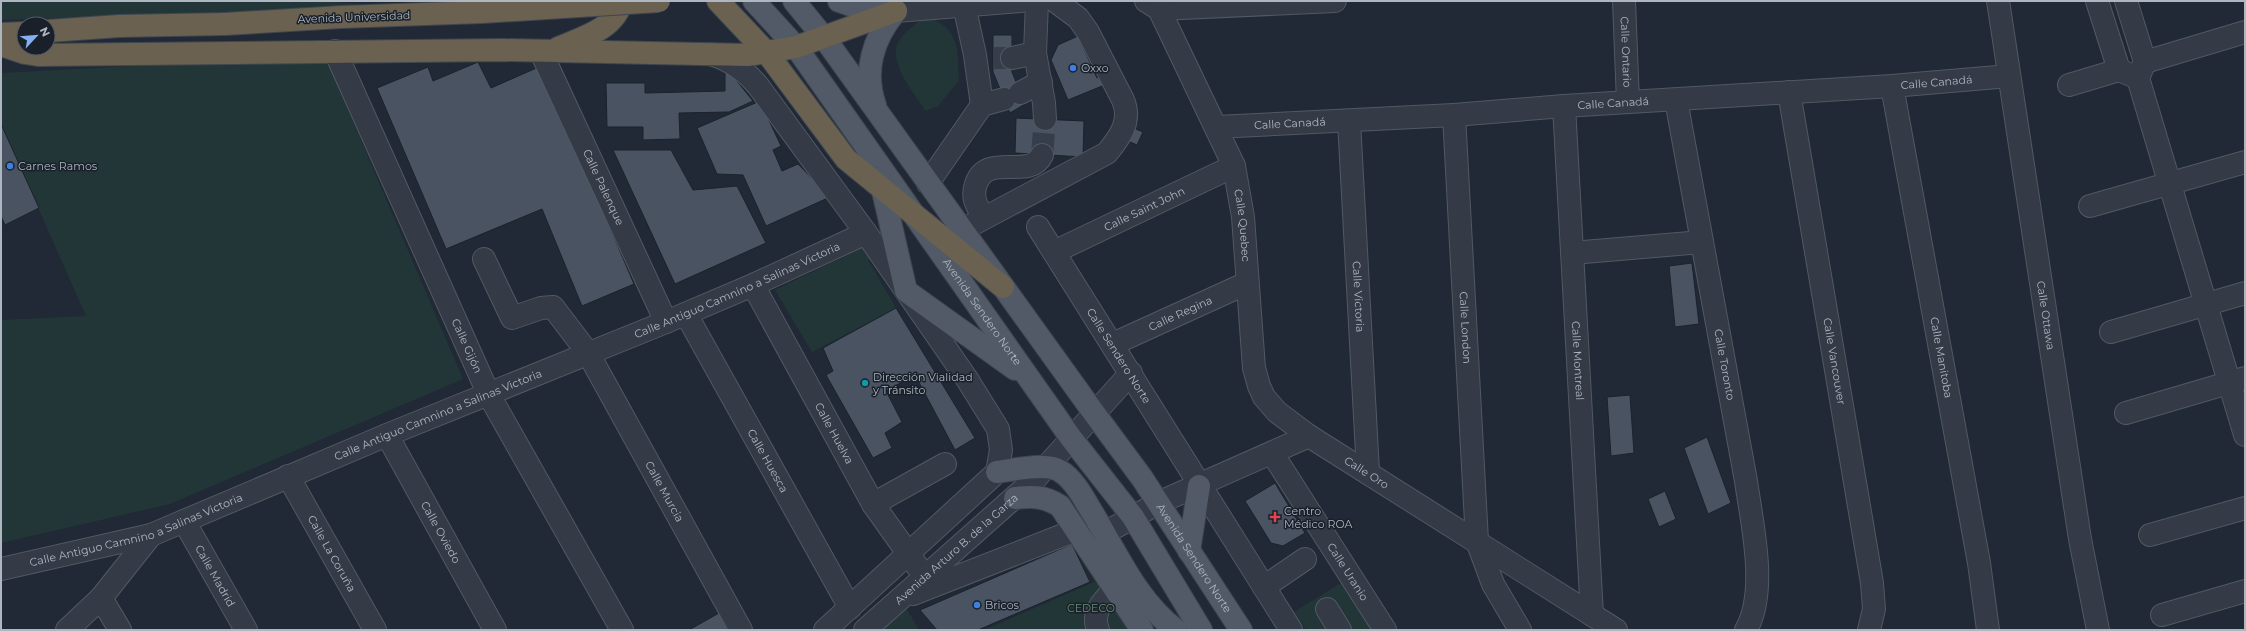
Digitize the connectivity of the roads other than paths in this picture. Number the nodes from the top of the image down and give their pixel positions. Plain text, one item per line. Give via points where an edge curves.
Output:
1 (622, 1) edge
2 (659, 1) edge
3 (718, 1) edge
4 (754, 1) edge
5 (794, 1) edge
6 (840, 1) edge
7 (860, 1) edge
8 (1022, 1) edge
9 (1037, 1) edge
10 (1055, 1) edge
11 (1327, 1) edge
12 (1624, 1) edge
13 (1998, 1) edge
14 (2097, 1) edge
15 (2126, 1) edge
16 (1218, 4) edge
17 (964, 5) junction
18 (1153, 5) edge
19 (896, 12) junction
20 (56, 30) edge
21 (2245, 32) edge
22 (16, 33) edge
23 (1, 34) edge
24 (825, 38) junction
25 (1, 45) edge
26 (796, 47) junction
27 (335, 51) junction
28 (547, 51) junction
29 (767, 53) junction
30 (1035, 53) junction
31 (710, 54) junction
32 (993, 57) junction
33 (2134, 70) junction
34 (2009, 76) junction
35 (1041, 82) junction
36 (2069, 85) dead end
37 (1892, 86) junction
38 (1789, 92) junction
39 (1676, 100) junction
40 (1628, 102) junction
41 (982, 106) junction
42 (1564, 106) junction
43 (1454, 115) junction
44 (1045, 119) tunnel mouth
45 (1349, 121) junction
46 (884, 122) junction
47 (1216, 127) junction
48 (1042, 155) dead end
49 (875, 160) junction
50 (2245, 162) edge
51 (1234, 166) junction
52 (928, 183) junction
53 (2170, 183) junction
54 (884, 192) junction
55 (2090, 206) dead end
56 (914, 215) junction
57 (984, 218) junction
58 (1038, 227) dead end
59 (962, 230) junction
60 (866, 233) junction
61 (1702, 242) junction
62 (1054, 252) junction
63 (1572, 253) junction
64 (484, 259) dead end
65 (1247, 283) junction
66 (753, 285) junction
67 (1003, 287) junction
68 (906, 291) junction
69 (2245, 293) edge
70 (2206, 304) junction
71 (686, 314) junction
72 (666, 322) junction
73 (2112, 332) dead end
74 (1113, 344) junction
75 (588, 353) junction
76 (1132, 373) junction
77 (1030, 379) junction
78 (2237, 380) edge
79 (489, 395) junction
80 (1094, 413) junction
81 (2126, 413) dead end
82 (387, 435) junction
83 (2245, 435) edge
84 (1309, 436) junction
85 (1071, 438) junction
86 (1272, 453) junction
87 (945, 464) dead end
88 (1047, 466) junction
89 (997, 472) junction
90 (1368, 472) junction
91 (288, 476) junction
92 (1199, 486) junction
93 (1015, 498) junction
94 (1158, 503) junction
95 (873, 504) junction
96 (2245, 508) edge
97 (1132, 517) junction
98 (184, 521) junction
99 (1076, 530) junction
100 (1104, 533) junction
101 (151, 534) junction
102 (2150, 535) dead end
103 (1477, 541) junction
104 (1188, 551) junction
105 (908, 555) junction
106 (1305, 559) dead end
107 (1, 569) edge
108 (925, 576) junction
109 (1264, 587) junction
110 (1115, 589) junction
111 (2245, 591) edge
112 (102, 598) junction
113 (899, 600) junction
114 (850, 608) junction
115 (1327, 609) dead end
116 (1592, 615) junction
117 (2162, 615) dead end
118 (1142, 617) edge
119 (1755, 627) edge
120 (67, 630) edge
121 (120, 630) edge
122 (246, 630) edge
123 (375, 630) edge
124 (494, 630) edge
125 (622, 630) edge
126 (740, 630) edge
127 (825, 630) edge
128 (865, 630) edge
129 (1098, 630) edge
130 (1176, 630) edge
131 (1201, 630) edge
132 (1241, 630) edge
133 (1291, 630) edge
134 (1340, 630) edge
135 (1385, 630) edge
136 (1520, 630) edge
137 (1616, 630) edge
138 (1869, 630) edge
139 (1988, 630) edge
140 (2098, 630) edge

1 - 28 highway via 617,15 605,27
2 - 20 highway, Avenida Universidad, bridge via 482,12
3 - 29 highway
4 - 26 main road, Avenida Sendero Norte
5 - 24 main road, Avenida Sendero Norte
6 - 19 main road via 873,13
7 - 19 street via 866,5
8 - 17 street
9 - 30 street
10 - 57 street via 1078,18 1088,32 1123,100 1127,120 1118,140 1107,153
11 - 16 street
12 - 40 street, Calle Ontario
13 - 34 street, Calle Ottawa
14 - 33 street
15 - 33 street
16 - 18 street
17 - 19 street
17 - 32 street
18 - 47 street, Calle Quebec
19 - 24 highway
19 - 46 main road via 884,26 876,42 870,67 872,96
21 - 33 street
22 - 23 highway
24 - 26 highway
24 - 46 main road, Avenida Sendero Norte
25 - 27 highway via 25,53 38,54
26 - 29 highway
26 - 49 main road, Avenida Sendero Norte
27 - 28 highway
27 - 79 street, Calle Gijón
28 - 31 highway
28 - 72 street, Calle Palenque
29 - 31 highway
29 - 54 highway via 846,159
30 - 32 street
30 - 35 street
31 - 60 street via 732,62 751,78
32 - 41 street
33 - 36 street
33 - 53 street
34 - 37 street, Calle Canadá
34 - 140 street, Calle Ottawa via 2080,539
35 - 41 street via 1012,96
35 - 44 street
37 - 38 street, Calle Canadá
37 - 139 street, Calle Manitoba via 1979,563
38 - 39 street, Calle Canadá
38 - 138 street, Calle Vancouver via 1872,583 1874,608
39 - 40 street, Calle Canadá
39 - 61 street, Calle Toronto
40 - 42 street, Calle Canadá
41 - 52 street
42 - 43 street, Calle Canadá
42 - 63 street, Calle Montreal
43 - 45 street, Calle Canadá
43 - 103 street, Calle London
45 - 47 street, Calle Canadá
45 - 90 street, Calle Victoria
46 - 52 main road, Avenida Sendero Norte
47 - 51 street, Calle Quebec
48 - 57 street via 1039,162 1032,165 997,167 985,170 979,176 974,191 975,202
49 - 54 main road
49 - 56 main road, Avenida Sendero Norte
50 - 53 street
51 - 62 street, Calle Saint John
51 - 65 street, Calle Quebec via 1242,217
52 - 59 main road, Avenida Sendero Norte
53 - 55 street
53 - 70 street
54 - 56 highway
54 - 68 main road
56 - 67 highway
56 - 77 main road, Avenida Sendero Norte
57 - 59 street
58 - 62 street, Calle Sendero Norte
59 - 67 main road, Avenida Sendero Norte
60 - 66 street, Calle Antiguo Camnino a Salinas Victoria
60 - 68 street
61 - 63 street
61 - 119 street, Calle Toronto via 1750,508 1758,590
62 - 74 street, Calle Sendero Norte
63 - 116 street, Calle Montreal
64 - 75 street, Calle Murcia via 512,318 541,308 553,307
65 - 74 street, Calle Regina
65 - 84 street, Calle Quebec via 1254,368 1259,386 1264,397 1277,412
66 - 71 street, Calle Antiguo Camnino a Salinas Victoria
66 - 95 street, Calle Huelva
67 - 80 main road, Avenida Sendero Norte
68 - 77 main road
68 - 89 street via 998,429 1001,450
69 - 70 street
70 - 73 street
70 - 78 street
71 - 72 street, Calle Antiguo Camnino a Salinas Victoria
71 - 114 street, Calle Huesca
72 - 75 street, Calle Antiguo Camnino a Salinas Victoria
74 - 76 street, Calle Sendero Norte
75 - 79 street, Calle Antiguo Camnino a Salinas Victoria
75 - 126 street, Calle Murcia
76 - 80 street
76 - 92 street, Calle Sendero Norte
77 - 85 main road, Avenida Sendero Norte
78 - 81 street
78 - 83 street
79 - 82 street, Calle Antiguo Camnino a Salinas Victoria
79 - 125 street, Calle Gijón
80 - 85 street
80 - 94 main road, Avenida Sendero Norte via 1130,460
82 - 91 street, Calle Antiguo Camnino a Salinas Victoria
82 - 124 street, Calle Oviedo
84 - 86 street
84 - 90 street, Calle Oro
85 - 88 street, Avenida Arturo B. de la Garza
85 - 97 main road, Avenida Sendero Norte
86 - 92 street
86 - 135 street, Calle Uranio
87 - 95 street
88 - 89 main road
88 - 93 street, Avenida Arturo B. de la Garza
88 - 100 main road via 1060,471 1080,493
89 - 105 street
90 - 103 street, Calle Oro
91 - 98 street, Calle Antiguo Camnino a Salinas Victoria
91 - 123 street, Calle La Coruña
92 - 94 street
92 - 104 main road
92 - 109 street
93 - 99 main road via 1047,498 1060,506
93 - 108 street, Avenida Arturo B. de la Garza
94 - 97 street
94 - 104 main road, Avenida Sendero Norte
95 - 105 street, Calle Huelva
96 - 102 street
97 - 100 street
97 - 131 main road, Avenida Sendero Norte
98 - 101 street, Calle Antiguo Camnino a Salinas Victoria
98 - 122 street, Calle Madrid
99 - 110 main road
99 - 113 street
100 - 118 main road via 1138,591
101 - 107 street, Calle Antiguo Camnino a Salinas Victoria
101 - 112 street
103 - 116 street, Calle Oro
103 - 136 street, Calle London via 1493,584
104 - 132 main road, Avenida Sendero Norte
105 - 108 street, Calle Huelva
105 - 114 street
106 - 109 street
108 - 113 street, Avenida Arturo B. de la Garza
109 - 133 street
110 - 118 main road
110 - 129 street via 1100,604 1096,614
111 - 117 street
112 - 120 street
112 - 121 street
113 - 128 street, Avenida Arturo B. de la Garza
114 - 127 street
115 - 134 street
116 - 137 street, Calle Oro
118 - 130 main road via 1164,621

